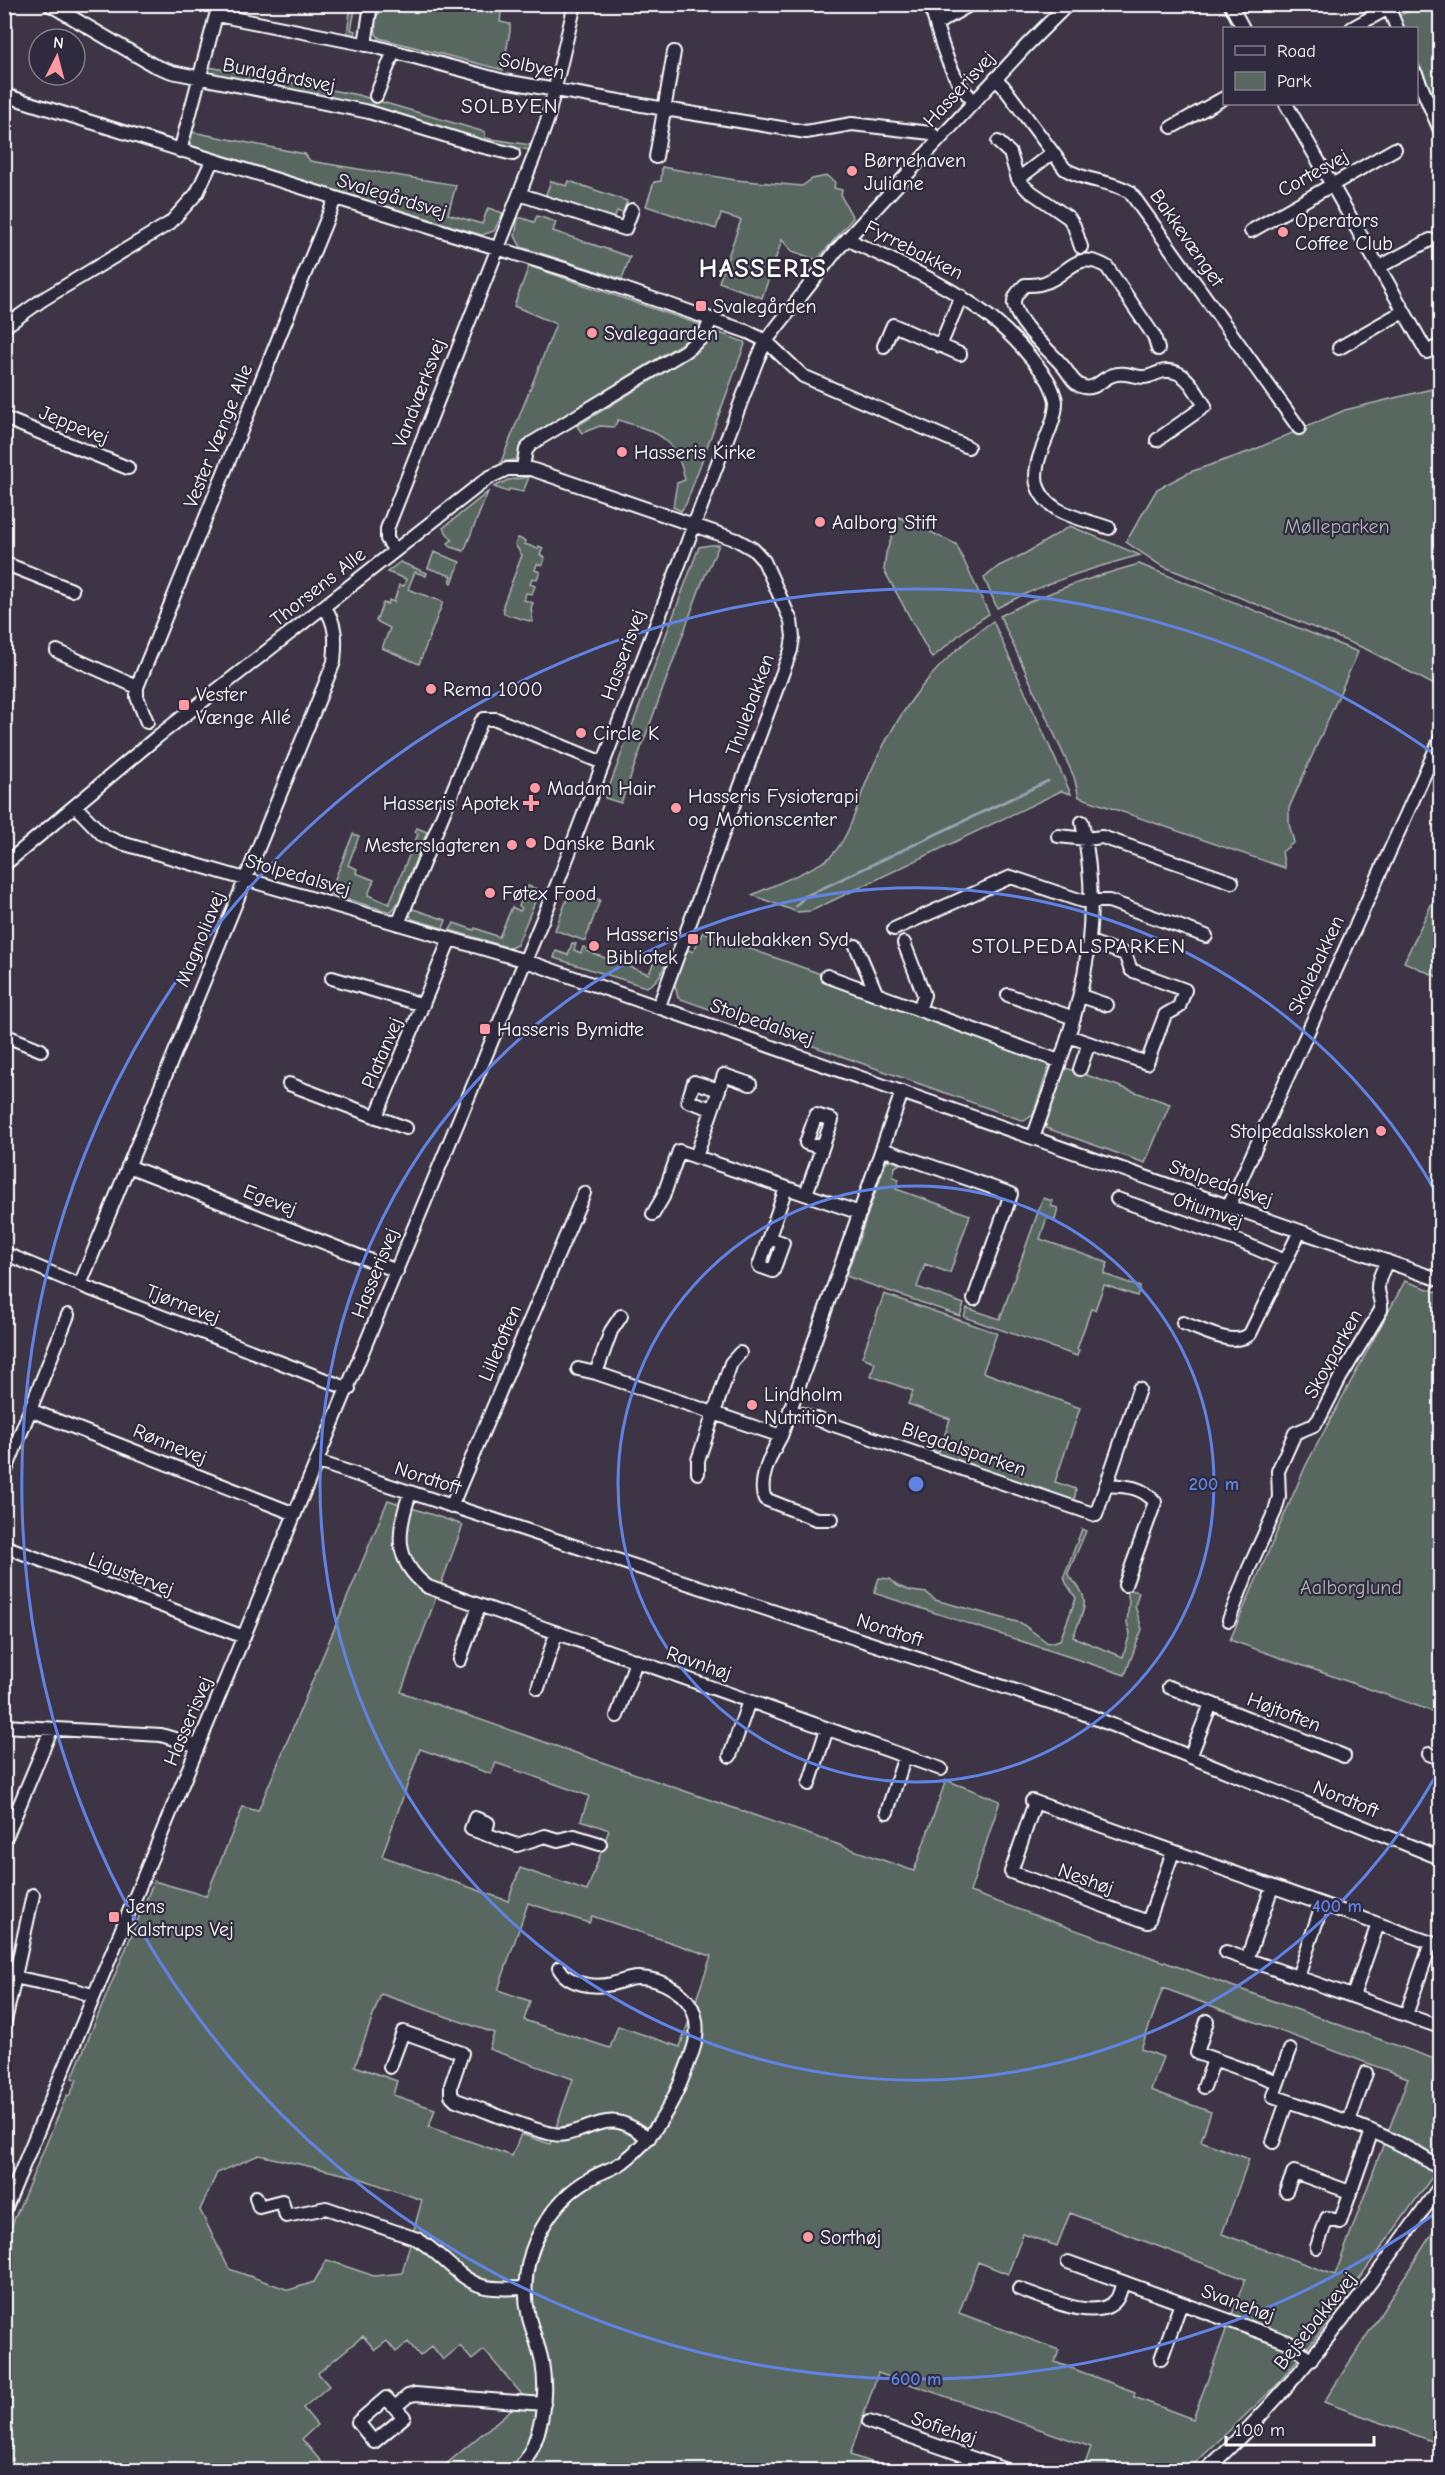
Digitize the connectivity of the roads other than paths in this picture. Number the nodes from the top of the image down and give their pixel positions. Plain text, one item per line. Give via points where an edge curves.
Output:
1 (49, 4) edge
2 (372, 4) edge
3 (575, 4) edge
4 (930, 4) edge
5 (971, 4) edge
6 (1068, 4) edge
7 (1230, 4) edge
8 (1390, 6) edge
9 (218, 10) edge
10 (936, 24) junction
11 (1243, 27) edge
12 (1354, 27) edge
13 (1397, 27) edge
14 (365, 45) junction
15 (394, 51) junction
16 (674, 52) dead end
17 (200, 79) junction
18 (995, 79) junction
19 (1418, 79) edge
20 (554, 91) junction
21 (4, 95) edge
22 (376, 96) dead end
23 (1223, 99) edge
24 (974, 101) junction
25 (1287, 105) edge
26 (665, 109) junction
27 (1172, 127) dead end
28 (1440, 130) edge
29 (938, 140) junction
30 (998, 142) dead end
31 (1395, 149) dead end
32 (180, 152) junction
33 (1052, 153) junction
34 (513, 154) dead end
35 (656, 157) dead end
36 (212, 161) junction
37 (1018, 179) junction
38 (1332, 185) junction
39 (519, 194) junction
40 (335, 199) junction
41 (632, 210) dead end
42 (1251, 231) dead end
43 (848, 238) junction
44 (1430, 240) dead end
45 (1080, 247) dead end
46 (497, 249) junction
47 (1379, 267) junction
48 (961, 296) junction
49 (1404, 311) junction
50 (711, 319) junction
51 (1024, 324) junction
52 (4, 327) edge
53 (1012, 336) junction
54 (766, 341) junction
55 (1440, 345) edge
56 (884, 346) dead end
57 (940, 346) junction
58 (1339, 348) dead end
59 (1158, 349) dead end
60 (960, 354) dead end
61 (4, 418) edge
62 (1299, 428) dead end
63 (1156, 440) dead end
64 (968, 447) dead end
65 (523, 467) junction
66 (128, 468) dead end
67 (692, 525) junction
68 (1109, 528) dead end
69 (395, 551) junction
70 (4, 563) edge
71 (72, 590) dead end
72 (324, 607) junction
73 (57, 651) dead end
74 (137, 687) junction
75 (147, 722) dead end
76 (1440, 740) edge
77 (603, 763) junction
78 (75, 806) junction
79 (1082, 822) dead end
80 (1058, 836) dead end
81 (1086, 839) junction
82 (4, 865) edge
83 (245, 880) junction
84 (1232, 882) dead end
85 (1092, 901) junction
86 (398, 924) junction
87 (894, 929) dead end
88 (1206, 936) dead end
89 (450, 939) junction
90 (1090, 942) junction
91 (904, 944) dead end
92 (856, 946) dead end
93 (526, 961) junction
94 (827, 976) dead end
95 (332, 978) dead end
96 (877, 995) junction
97 (1008, 995) dead end
98 (1081, 996) junction
99 (423, 1005) junction
100 (1107, 1005) dead end
101 (659, 1006) junction
102 (919, 1010) junction
103 (1074, 1018) junction
104 (4, 1035) edge
105 (1068, 1036) junction
106 (1089, 1043) junction
107 (41, 1050) dead end
108 (1059, 1061) junction
109 (1080, 1069) dead end
110 (289, 1084) dead end
111 (750, 1084) dead end
112 (719, 1090) junction
113 (902, 1092) junction
114 (712, 1109) junction
115 (376, 1117) junction
116 (406, 1128) dead end
117 (1033, 1138) junction
118 (822, 1148) dead end
119 (882, 1149) junction
120 (696, 1157) junction
121 (128, 1166) junction
122 (786, 1188) junction
123 (584, 1193) dead end
124 (806, 1194) junction
125 (1117, 1199) dead end
126 (1229, 1206) junction
127 (860, 1213) junction
128 (653, 1214) dead end
129 (1300, 1231) junction
130 (769, 1238) dead end
131 (4, 1253) edge
132 (1285, 1261) junction
133 (1387, 1261) junction
134 (397, 1271) junction
135 (1440, 1280) edge
136 (80, 1285) junction
137 (974, 1299) dead end
138 (68, 1315) dead end
139 (621, 1316) dead end
140 (1183, 1323) dead end
141 (740, 1353) dead end
142 (578, 1369) dead end
143 (596, 1373) junction
144 (349, 1389) junction
145 (1139, 1389) dead end
146 (30, 1410) junction
147 (790, 1410) junction
148 (715, 1414) junction
149 (781, 1436) junction
150 (318, 1462) junction
151 (698, 1473) dead end
152 (4, 1474) edge
153 (1106, 1485) junction
154 (410, 1493) junction
155 (451, 1507) junction
156 (295, 1514) junction
157 (832, 1519) dead end
158 (4, 1546) edge
159 (1125, 1585) dead end
160 (479, 1606) junction
161 (1229, 1620) dead end
162 (556, 1634) junction
163 (244, 1637) junction
164 (460, 1660) dead end
165 (636, 1661) junction
166 (1169, 1686) dead end
167 (538, 1688) dead end
168 (749, 1701) junction
169 (1211, 1704) junction
170 (617, 1716) dead end
171 (4, 1726) edge
172 (827, 1729) junction
173 (51, 1730) junction
174 (198, 1746) junction
175 (730, 1756) dead end
176 (905, 1756) junction
177 (1344, 1756) dead end
178 (1190, 1757) junction
179 (941, 1769) dead end
180 (809, 1784) dead end
181 (887, 1812) dead end
182 (485, 1834) dead end
183 (7, 1835) dead end
184 (600, 1844) dead end
185 (1173, 1852) junction
186 (1440, 1858) edge
187 (1272, 1887) junction
188 (33, 1895) dead end
189 (1322, 1905) junction
190 (1378, 1924) junction
191 (1436, 1944) edge
192 (1226, 1952) dead end
193 (1247, 1959) junction
194 (558, 1968) dead end
195 (10, 1976) edge
196 (1298, 1977) junction
197 (94, 1996) junction
198 (1353, 1996) junction
199 (1406, 2015) junction
200 (1207, 2021) dead end
201 (4, 2026) edge
202 (1440, 2027) edge
203 (1290, 2050) dead end
204 (1214, 2060) junction
205 (390, 2067) dead end
206 (1366, 2073) dead end
207 (1278, 2082) junction
208 (1204, 2087) dead end
209 (1287, 2101) junction
210 (1349, 2122) junction
211 (1372, 2132) junction
212 (649, 2138) junction
213 (1273, 2142) dead end
214 (1440, 2169) edge
215 (1440, 2186) edge
216 (1286, 2191) dead end
217 (1350, 2192) junction
218 (256, 2197) dead end
219 (4, 2212) edge
220 (1317, 2247) dead end
221 (1068, 2262) dead end
222 (1123, 2282) junction
223 (525, 2288) junction
224 (1018, 2289) dead end
225 (1181, 2303) junction
226 (1161, 2359) dead end
227 (1311, 2360) junction
228 (544, 2404) junction
229 (395, 2407) dead end
230 (869, 2422) dead end
231 (519, 2470) edge
232 (1006, 2470) edge
233 (1206, 2470) edge

1 - 17 street, Bundgårdsvej via 153,65
2 - 14 street
3 - 20 street, Vandværksvej
4 - 10 street
5 - 10 street
6 - 18 street, Hasserisvej
7 - 11 street
8 - 12 street
8 - 13 street
9 - 14 street, Solbyen
9 - 17 street, Solbyen
10 - 24 street via 947,58
14 - 15 street, Solbyen
15 - 20 street, Solbyen
15 - 22 street
16 - 26 street
17 - 32 street, Solbyen
17 - 34 street, Bundgårdsvej via 369,112
18 - 24 street, Hasserisvej
18 - 33 street, Bakkevænget
19 - 28 street
20 - 26 street, Solbyen
20 - 39 street, Vandværksvej via 547,121
21 - 32 street, Svalegårdsvej
23 - 27 street
24 - 29 street, Hasserisvej
25 - 38 street
26 - 29 street, Solbyen via 806,132 852,124 931,133
26 - 35 street
29 - 43 street, Hasserisvej
30 - 37 street via 1010,153
31 - 38 street, Cortesvej
32 - 36 street, Svalegårdsvej
33 - 37 street
33 - 62 street, Bakkevænget via 1065,170 1079,178 1118,185 1130,192
36 - 40 street, Svalegårdsvej
36 - 52 street via 197,194 170,223
37 - 45 street via 1069,218
38 - 42 street, Cortesvej
38 - 47 street
39 - 41 street via 625,229
39 - 46 street, Vandværksvej
40 - 46 street, Svalegårdsvej
40 - 74 street, Vester Vænge Alle
43 - 48 street, Fyrrebakken
43 - 54 street, Hasserisvej
44 - 47 street
46 - 50 street, Svalegårdsvej
46 - 69 street, Vandværksvej via 387,529 387,538
47 - 49 street
48 - 53 street, Fyrrebakken
48 - 57 street, Fyrrebakken
49 - 55 street via 1427,352
49 - 58 street
50 - 54 street, Svalegårdsvej
50 - 65 street via 704,336 685,351 532,443 526,450
51 - 53 street
51 - 59 street via 1015,308 1018,292 1025,285 1042,284 1079,261 1088,260 1107,267 1154,336
51 - 63 street via 1082,387 1095,386 1116,374 1148,377 1173,371 1184,377 1205,406
53 - 68 street, Fyrrebakken via 1049,381 1056,399 1038,457 1038,485 1058,509
54 - 64 street via 803,376
54 - 67 street, Hasserisvej
56 - 57 street via 892,325
57 - 60 street
61 - 66 street, Jeppevej
65 - 67 street
65 - 69 street, Thorsens Alle via 488,477
67 - 77 street, Hasserisvej
67 - 101 street, Thulebakken via 737,540 759,554 791,621 794,638
69 - 72 street, Thorsens Alle
70 - 71 street
72 - 78 street, Thorsens Alle
72 - 83 street, Magnoliavej via 334,625 334,662
73 - 74 street
74 - 75 street
76 - 126 street, Skolebakken
77 - 86 street via 496,719 481,722
77 - 93 street, Hasserisvej
78 - 82 street, Thorsens Alle
78 - 83 street, Stolpedalsvej via 103,835 118,842
79 - 81 street
80 - 81 street
81 - 84 street via 1102,837
81 - 85 street
83 - 86 street, Stolpedalsvej
83 - 121 street, Magnoliavej
85 - 87 street via 1011,877
85 - 88 street via 1109,901
85 - 90 street
86 - 89 street, Stolpedalsvej
89 - 93 street, Stolpedalsvej
89 - 99 street, Platanvej
90 - 98 street
90 - 106 street via 1125,954 1131,970 1185,990 1179,1007 1165,1015 1147,1063
91 - 102 street via 924,995
92 - 96 street
93 - 101 street, Stolpedalsvej
93 - 134 street, Hasserisvej
94 - 96 street
95 - 99 street, Platanvej
96 - 102 street
97 - 103 street
98 - 100 street
98 - 103 street
99 - 115 street, Platanvej
101 - 113 street, Stolpedalsvej
102 - 108 street
103 - 105 street
104 - 107 street
105 - 106 street
105 - 108 street
106 - 109 street
108 - 117 street
110 - 115 street, Platanvej
111 - 112 street via 724,1075
112 - 114 street
112 - 114 street via 694,1082 688,1101
113 - 117 street, Stolpedalsvej
113 - 119 street
114 - 120 street
115 - 116 street, Platanvej
117 - 126 street, Stolpedalsvej
118 - 124 street
119 - 127 street
119 - 137 street via 1011,1194
120 - 122 street
120 - 128 street via 679,1151
121 - 134 street, Egevej
121 - 136 street, Magnoliavej
122 - 124 street
122 - 130 street
123 - 155 street, Lilletoften
124 - 127 street
125 - 132 street, Otiumvej
126 - 129 street, Stolpedalsvej
127 - 147 street
129 - 132 street
129 - 133 street, Stolpedalsvej
131 - 136 street, Tjørnevej
132 - 140 street via 1244,1339 1235,1340
133 - 135 street, Stolpedalsvej
133 - 161 street, Skovparken via 1378,1289 1381,1310 1319,1419 1295,1432 1278,1471 1275,1510
134 - 144 street, Hasserisvej
136 - 144 street, Tjørnevej
138 - 146 street
139 - 143 street via 611,1331
141 - 148 street via 731,1363
142 - 143 street
143 - 148 street
144 - 150 street, Hasserisvej
145 - 153 street, Blegdalsparken
146 - 152 street
146 - 156 street, Rønnevej
147 - 149 street
147 - 153 street, Blegdalsparken via 1096,1515
148 - 149 street
148 - 151 street via 698,1460
149 - 157 street via 763,1483 765,1499 816,1519
150 - 154 street, Nordtoft
150 - 156 street, Hasserisvej
153 - 159 street via 1136,1487 1155,1502
154 - 155 street, Nordtoft
154 - 160 street, Ravnhøj via 400,1534 402,1554 410,1570 428,1587
155 - 178 street, Nordtoft via 1080,1712
156 - 163 street, Hasserisvej
158 - 163 street, Ligustervej
160 - 162 street, Ravnhøj
160 - 164 street
162 - 165 street, Ravnhøj
162 - 167 street
163 - 174 street, Hasserisvej
165 - 168 street, Ravnhøj
165 - 170 street, Ravnhøj
166 - 169 street, Højtoften
168 - 172 street, Ravnhøj
168 - 175 street, Ravnhøj
169 - 177 street, Højtoften
169 - 178 street
171 - 173 street
172 - 176 street, Ravnhøj
172 - 180 street
173 - 174 street via 161,1735
173 - 183 street
174 - 197 street, Hasserisvej
176 - 179 street, Ravnhøj
176 - 181 street
178 - 186 street, Nordtoft
182 - 184 street via 518,1845 545,1836 558,1840 574,1836
185 - 185 street, Neshøj via 1034,1802 1011,1872 1148,1922
185 - 187 street, Neshøj
187 - 189 street, Neshøj
187 - 193 street
188 - 195 street
189 - 190 street, Neshøj
189 - 196 street
190 - 191 street, Neshøj
190 - 198 street
191 - 199 street, Neshøj
192 - 193 street
193 - 196 street
194 - 212 street via 562,1974 584,1984 651,1980 679,1992 690,2004 697,2026 693,2051 675,2096
195 - 197 street
195 - 201 street
196 - 198 street
197 - 219 street, Hasserisvej
198 - 199 street
199 - 202 street
200 - 204 street via 1197,2053
203 - 207 street
204 - 207 street
204 - 208 street
205 - 212 street via 403,2032 462,2053 451,2085 451,2095 456,2100 552,2134 572,2133 606,2120 629,2125
206 - 210 street
207 - 209 street via 1273,2096
209 - 210 street
209 - 213 street
210 - 211 street
211 - 214 street
211 - 217 street
212 - 223 street via 621,2163 591,2178 558,2204 534,2244
215 - 227 street, Bejsebakkevej via 1370,2286
216 - 217 street via 1293,2172
217 - 220 street via 1340,2222 1327,2218
218 - 223 street via 259,2207 282,2201 286,2216 317,2208 334,2209 430,2246 471,2281 483,2286
221 - 222 street, Svanehøj
222 - 224 street via 1117,2299 1095,2309 1072,2307
222 - 225 street, Svanehøj
223 - 228 street via 542,2362
225 - 226 street, Svanehøj
225 - 227 street, Svanehøj via 1288,2342
227 - 233 street, Bejsebakkevej
228 - 229 street via 415,2394
228 - 231 street via 535,2439
230 - 232 street, Sofiehøj

